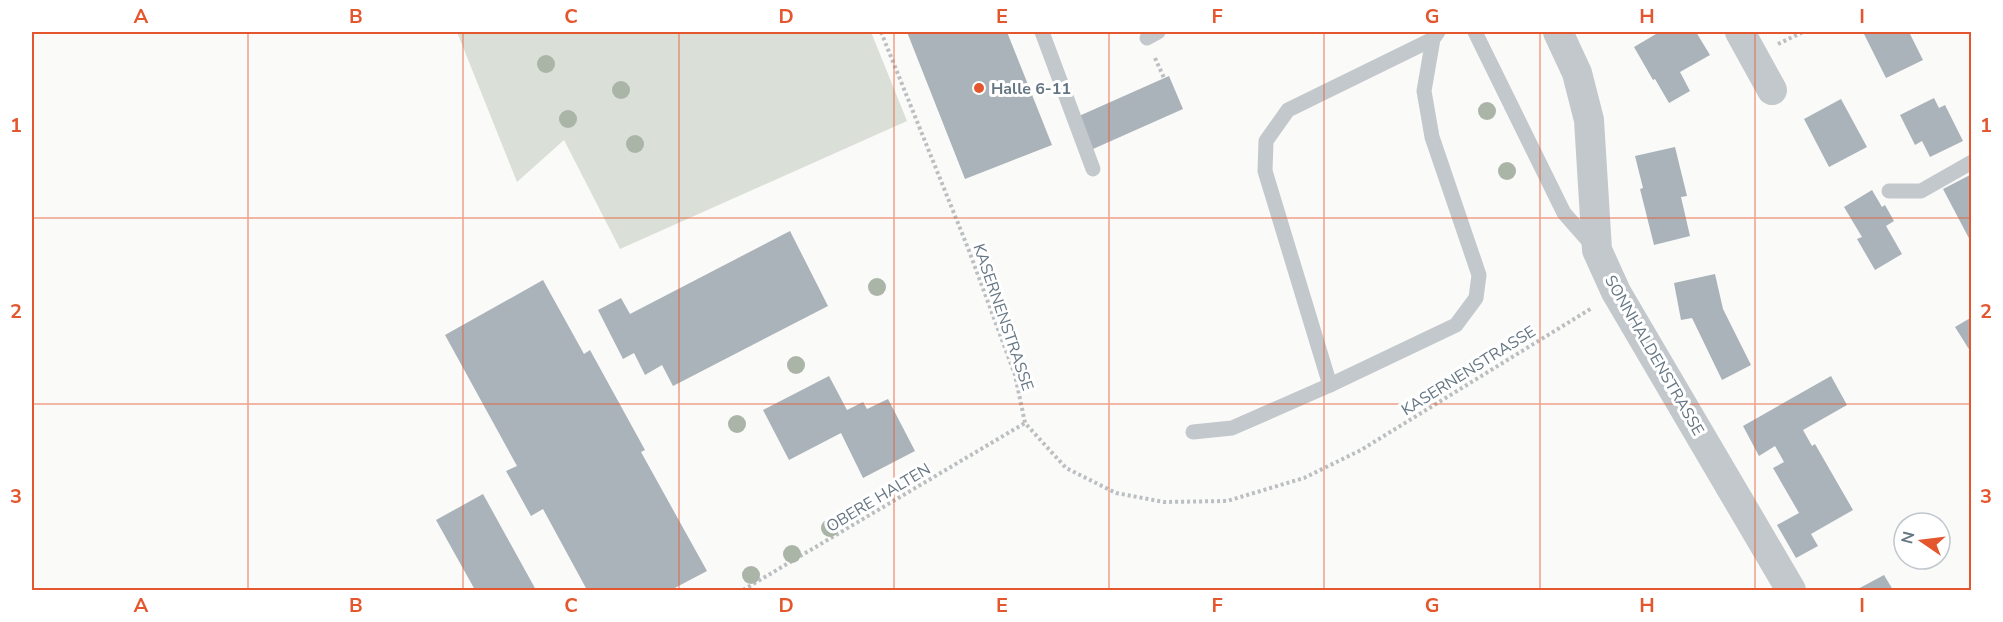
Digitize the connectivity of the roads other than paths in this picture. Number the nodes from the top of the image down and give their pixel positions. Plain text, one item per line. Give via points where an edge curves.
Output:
1 (1041, 32) edge
2 (1475, 32) edge
3 (1558, 32) edge
4 (1740, 32) edge
5 (1435, 35) edge
6 (1772, 90) dead end
7 (1971, 162) edge
8 (1093, 169) dead end
9 (1889, 190) dead end
10 (1597, 250) junction
11 (1330, 385) junction
12 (1193, 432) dead end
13 (1791, 591) edge

1 - 8 lane
2 - 10 lane via 1564,213
3 - 10 street, SONNHALDENSTRASSE via 1577,73 1589,120
4 - 6 street
5 - 11 lane via 1424,91 1432,137 1479,275 1476,298 1456,325
5 - 11 lane via 1288,110 1266,141 1265,171
7 - 9 lane via 1921,192
10 - 13 street, SONNHALDENSTRASSE via 1616,292
11 - 12 lane via 1232,428

